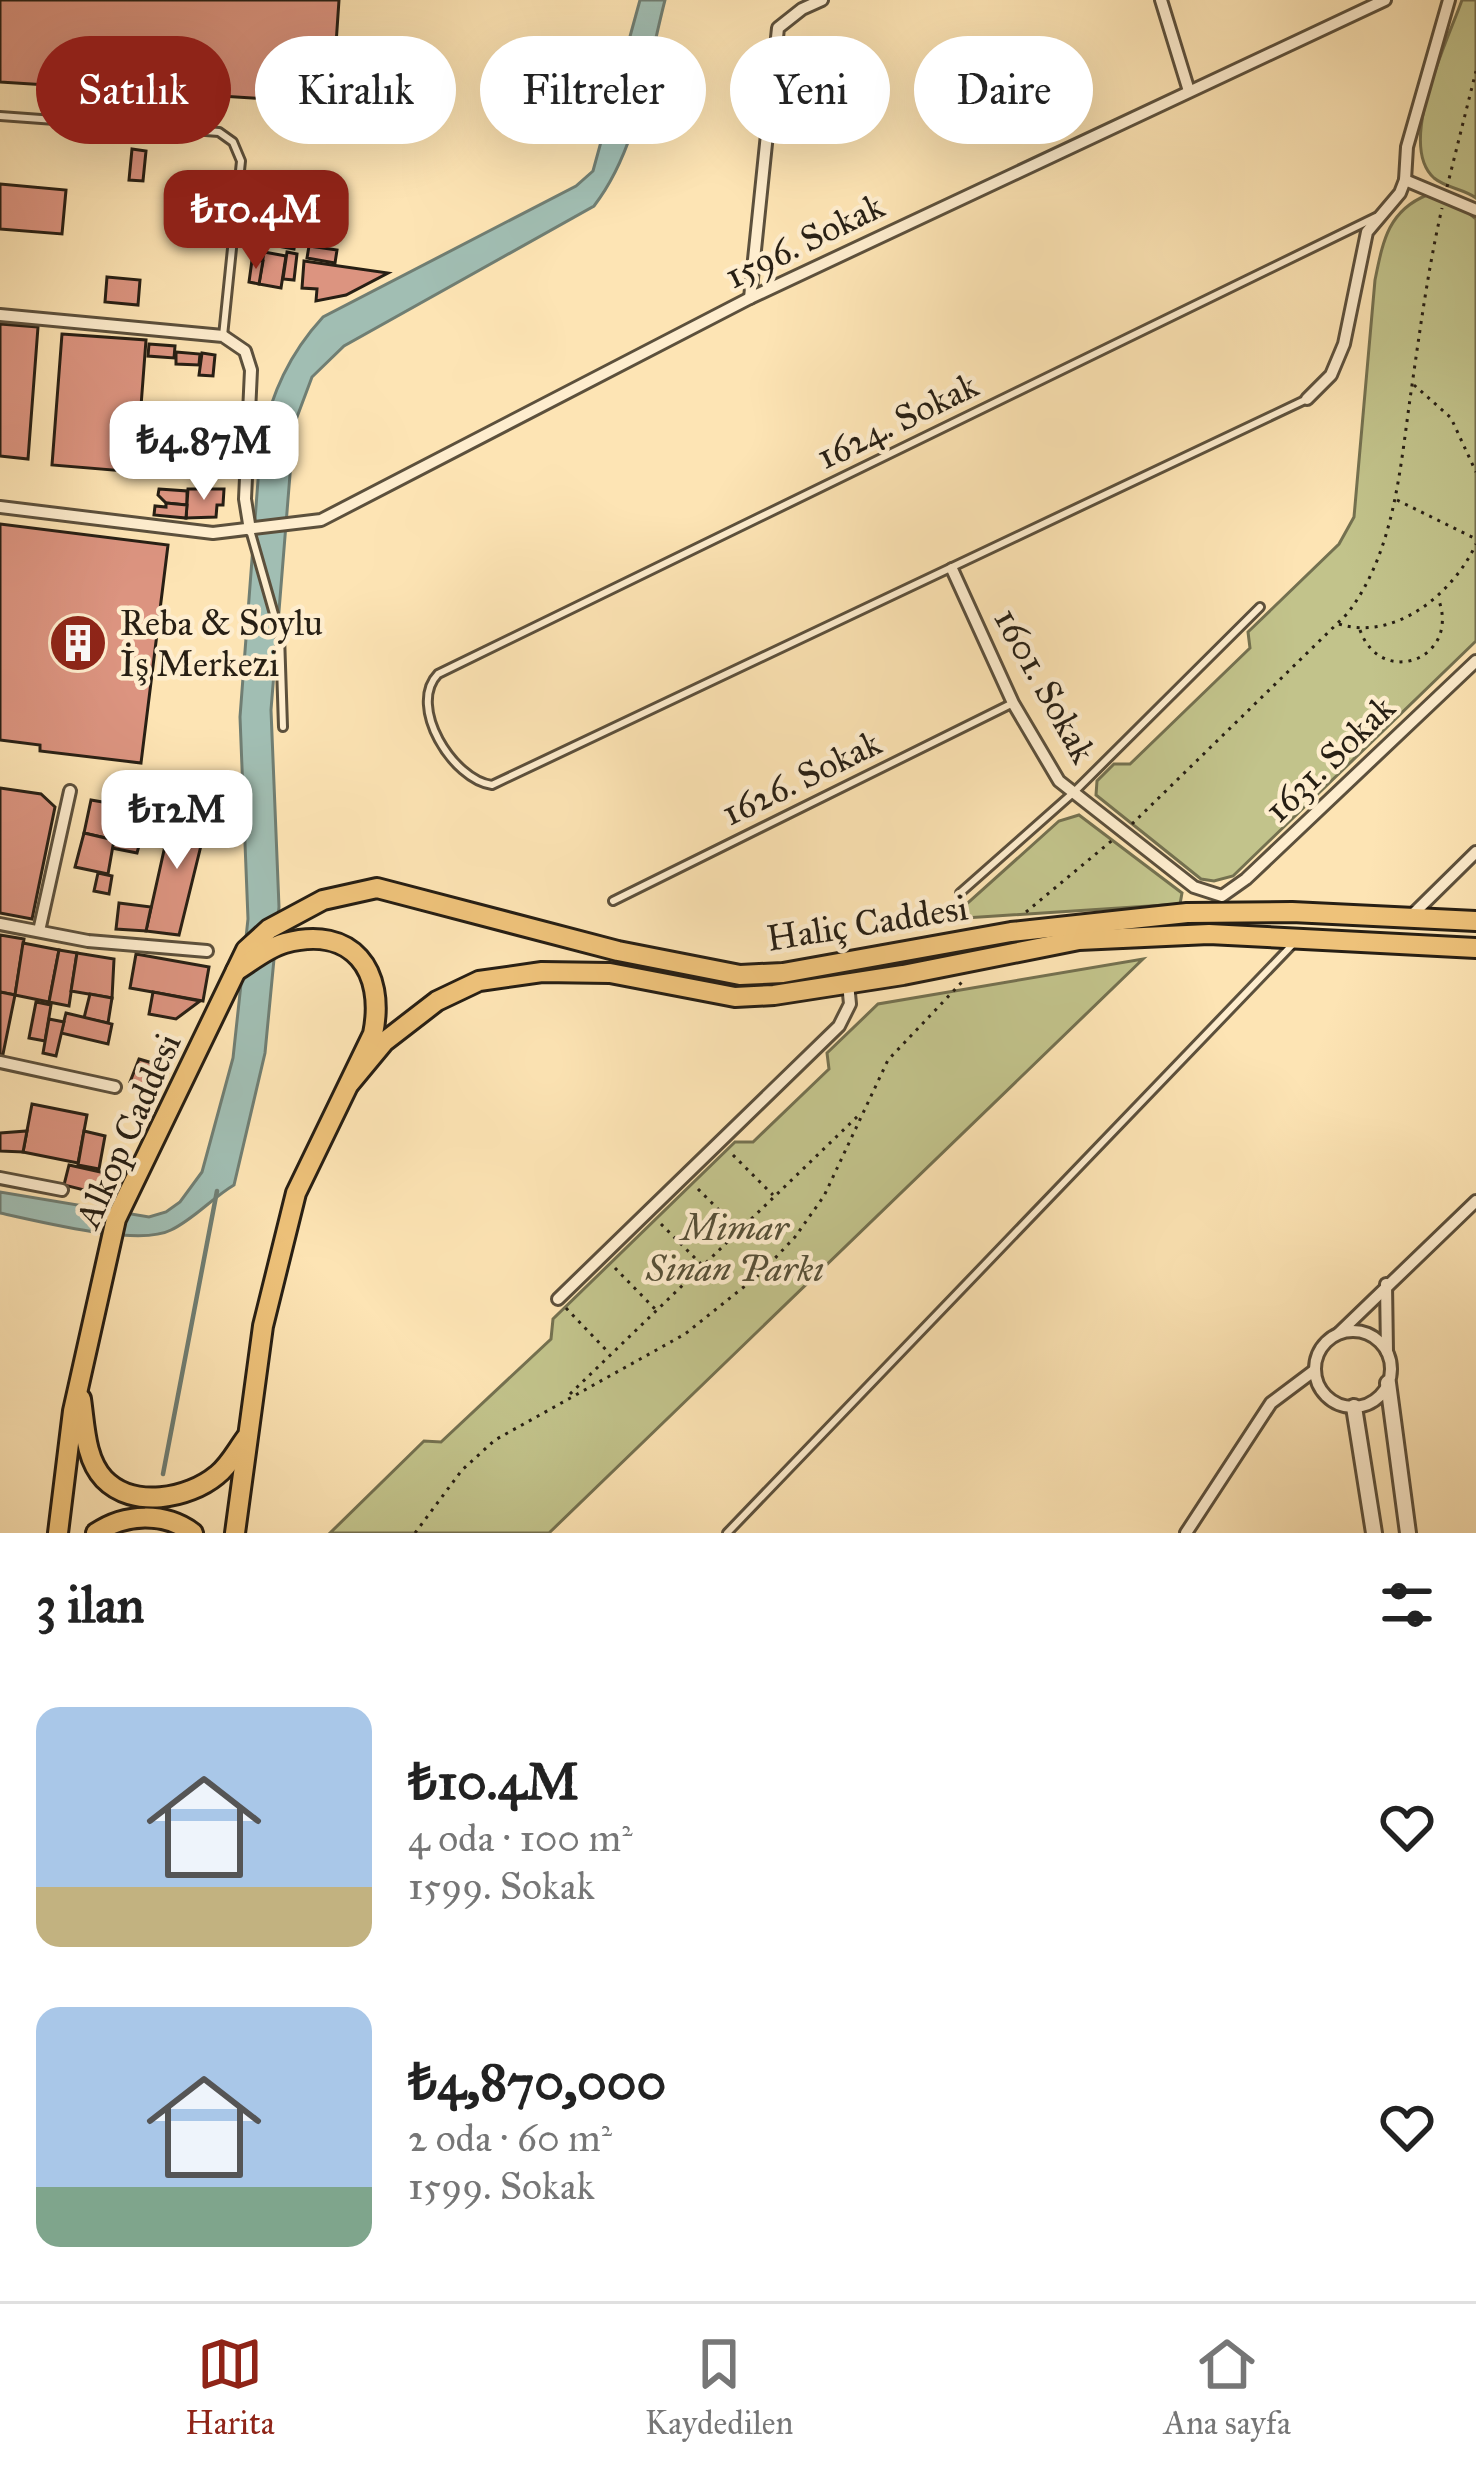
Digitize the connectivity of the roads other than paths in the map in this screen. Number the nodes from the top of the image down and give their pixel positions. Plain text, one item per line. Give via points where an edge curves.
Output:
1 (823, 0) edge
2 (1161, 0) edge
3 (1385, 0) edge
4 (1449, 0) edge
5 (1189, 91) junction
6 (0, 116) edge
7 (1406, 180) junction
8 (1476, 210) edge
9 (1379, 215) junction
10 (750, 298) junction
11 (0, 315) edge
12 (223, 336) junction
13 (1307, 399) joint
14 (0, 507) edge
15 (250, 530) junction
16 (952, 569) junction
17 (1260, 608) dead end
18 (1476, 661) edge
19 (1013, 703) junction
20 (283, 727) dead end
21 (70, 790) dead end
22 (1073, 793) junction
23 (1476, 851) edge
24 (959, 893) dead end
25 (613, 901) dead end
26 (1225, 905) junction
27 (1410, 917) junction
28 (1476, 921) edge
29 (0, 923) edge
30 (39, 932) junction
31 (1233, 935) junction
32 (1298, 938) junction
33 (1476, 948) edge
34 (207, 951) dead end
35 (236, 971) junction
36 (848, 983) junction
37 (0, 1062) edge
38 (350, 1083) junction
39 (115, 1087) dead end
40 (0, 1178) edge
41 (62, 1190) dead end
42 (1476, 1202) edge
43 (1386, 1284) junction
44 (558, 1300) road end
45 (1337, 1335) junction
46 (1387, 1352) junction
47 (1316, 1370) junction
48 (80, 1383) junction
49 (1388, 1383) junction
50 (1354, 1407) junction
51 (249, 1435) junction
52 (58, 1533) edge
53 (96, 1533) edge
54 (193, 1533) edge
55 (235, 1533) edge
56 (727, 1533) edge
57 (1186, 1533) edge
58 (1374, 1533) edge
59 (1408, 1533) edge

1 - 10 street via 778,28
2 - 5 street
3 - 5 street, 1596. Sokak
4 - 7 street via 1407,147
5 - 10 street, 1596. Sokak
6 - 12 lane via 227,136 241,161
7 - 8 street
7 - 9 street
9 - 13 street via 1367,232 1344,344
9 - 16 lane, 1624. Sokak via 438,674 425,695 428,716 461,772 492,785
10 - 15 street, 1596. Sokak via 321,520
11 - 12 street
12 - 15 street via 245,351 251,370
13 - 16 lane
14 - 15 street, 1596. Sokak via 213,533
15 - 20 lane via 280,634
16 - 19 street, 1601. Sokak
17 - 22 lane
18 - 26 street, 1631. Sokak
19 - 22 street, 1601. Sokak via 1049,768
19 - 25 lane, 1626. Sokak
21 - 30 street
22 - 24 lane
22 - 26 street, 1601. Sokak
23 - 27 street
26 - 27 main road, Haliç Caddesi
26 - 31 main road
26 - 35 main road, Haliç Caddesi via 740,975 377,888 288,918 246,950
27 - 28 main road, Haliç Caddesi
29 - 30 street
30 - 34 street
31 - 32 main road, Haliç Caddesi
31 - 36 main road, Haliç Caddesi via 1079,940
32 - 33 main road, Haliç Caddesi
32 - 56 lane
35 - 38 main road via 278,944 310,938 366,964 379,1005
35 - 48 main road, Alkop Caddesi via 116,1219
36 - 38 main road, Haliç Caddesi via 735,997 610,973 479,981 384,1042
36 - 44 street via 839,1026
37 - 39 street
38 - 51 main road via 296,1193 263,1326
40 - 41 street
42 - 43 street
43 - 45 street
43 - 46 street
45 - 46 street via 1360,1332
45 - 47 street via 1321,1350
46 - 49 street
47 - 50 street via 1332,1400
47 - 57 street via 1271,1403
48 - 51 main road via 87,1447 104,1479 122,1491 167,1498 199,1486
48 - 52 main road, Alkop Caddesi
49 - 50 street via 1375,1400
49 - 59 street
50 - 58 street
51 - 55 main road
53 - 54 main road via 159,1516

